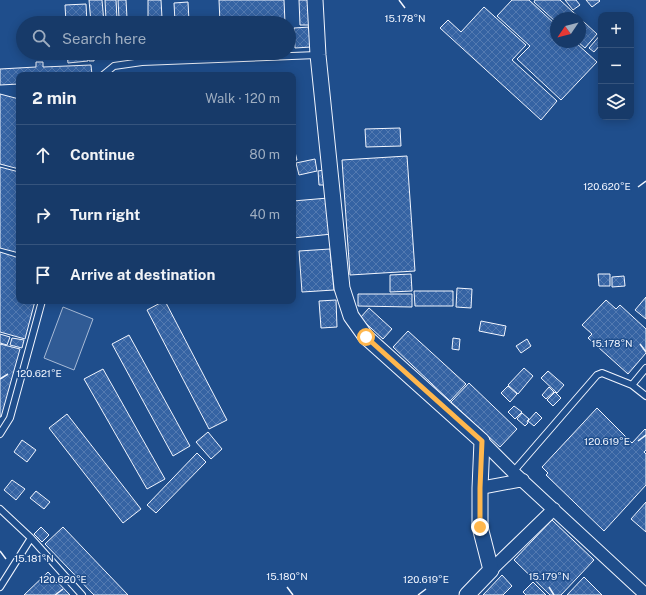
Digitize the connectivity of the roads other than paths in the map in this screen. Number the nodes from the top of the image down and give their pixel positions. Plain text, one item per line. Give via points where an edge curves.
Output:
1 (315, 0) edge
2 (318, 55) junction
3 (296, 56) edge
4 (192, 60) edge
5 (107, 72) edge
6 (41, 304) edge
7 (646, 368) edge
8 (632, 386) junction
9 (646, 396) edge
10 (0, 434) edge
11 (482, 441) junction
12 (518, 476) junction
13 (480, 488) junction
14 (0, 509) edge
15 (554, 509) junction
16 (31, 538) junction
17 (491, 570) junction
18 (0, 587) edge
19 (646, 594) edge
20 (82, 595) edge
21 (467, 595) edge

1 - 2 street
2 - 3 lane
2 - 11 street via 342,288 351,316 366,337
4 - 5 lane via 142,62 114,66
6 - 10 lane via 10,418
7 - 8 lane
8 - 9 lane
8 - 12 lane via 602,373 597,375
11 - 12 street
11 - 13 street
12 - 13 street
12 - 15 street
13 - 17 street via 480,527
14 - 16 lane
15 - 17 street
15 - 19 street
16 - 18 lane
16 - 20 lane
17 - 21 street

